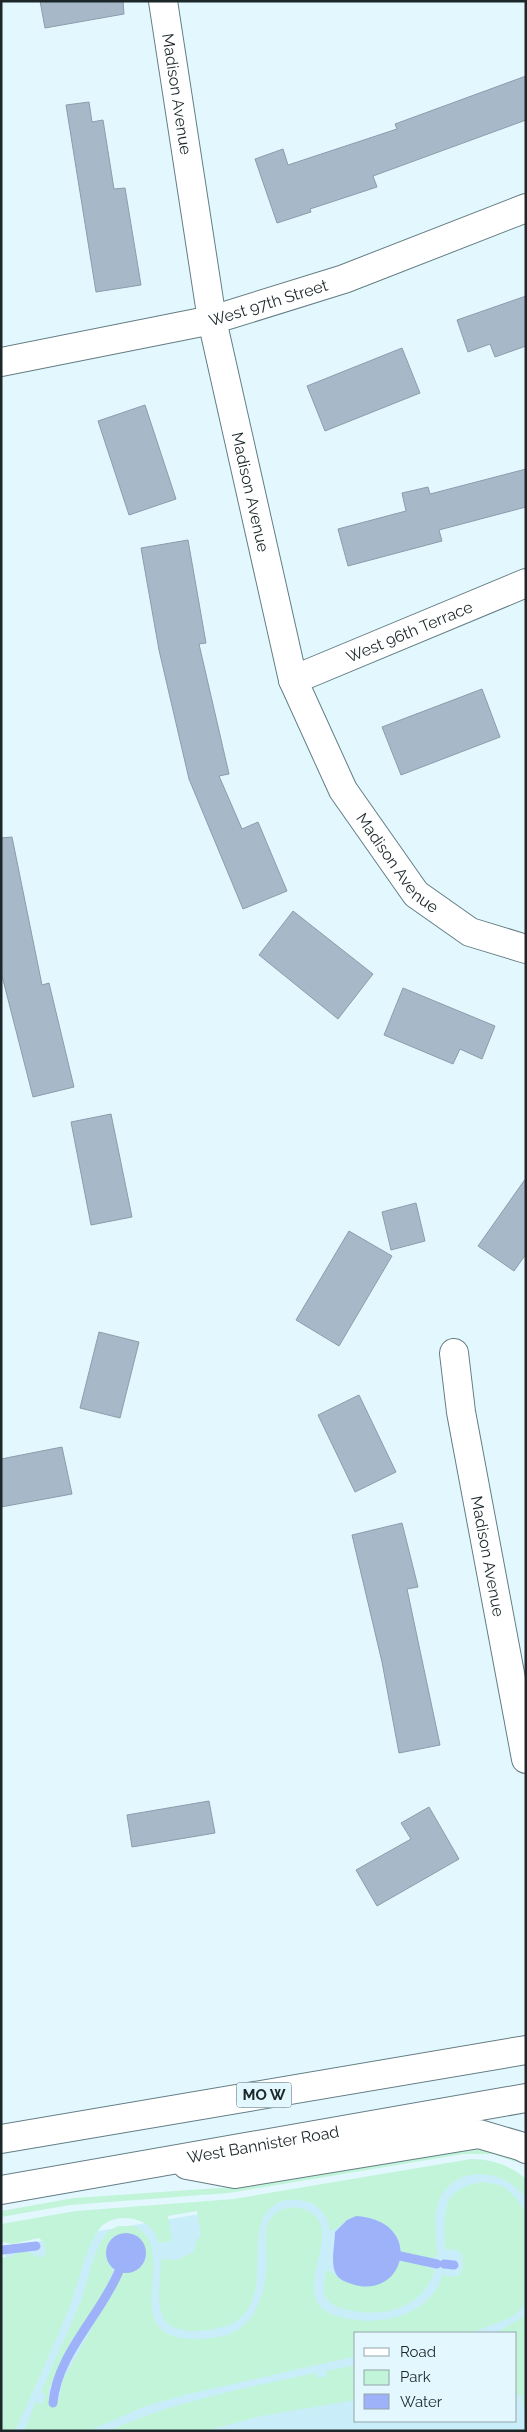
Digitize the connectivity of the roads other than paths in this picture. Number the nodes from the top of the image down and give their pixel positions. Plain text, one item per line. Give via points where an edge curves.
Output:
1 (163, 1) edge
2 (526, 208) edge
3 (212, 320) junction
4 (1, 362) edge
5 (526, 582) edge
6 (293, 680) junction
7 (526, 949) edge
8 (454, 1353) dead end
9 (526, 1759) edge
10 (526, 2050) edge
11 (526, 2098) edge
12 (1, 2139) edge
13 (526, 2149) edge
14 (171, 2162) junction
15 (1, 2190) edge

1 - 3 street, Madison Avenue
2 - 3 street, West 97th Street via 344,279
3 - 4 street, West 97th Street
3 - 6 street, Madison Avenue
5 - 6 street, West 96th Terrace
6 - 7 street, Madison Avenue via 343,790 416,894 470,932
8 - 9 street, Madison Avenue via 461,1412
10 - 12 street, MO W
11 - 14 street, West Bannister Road
13 - 14 street via 479,2134 235,2174
14 - 15 street, West Bannister Road

